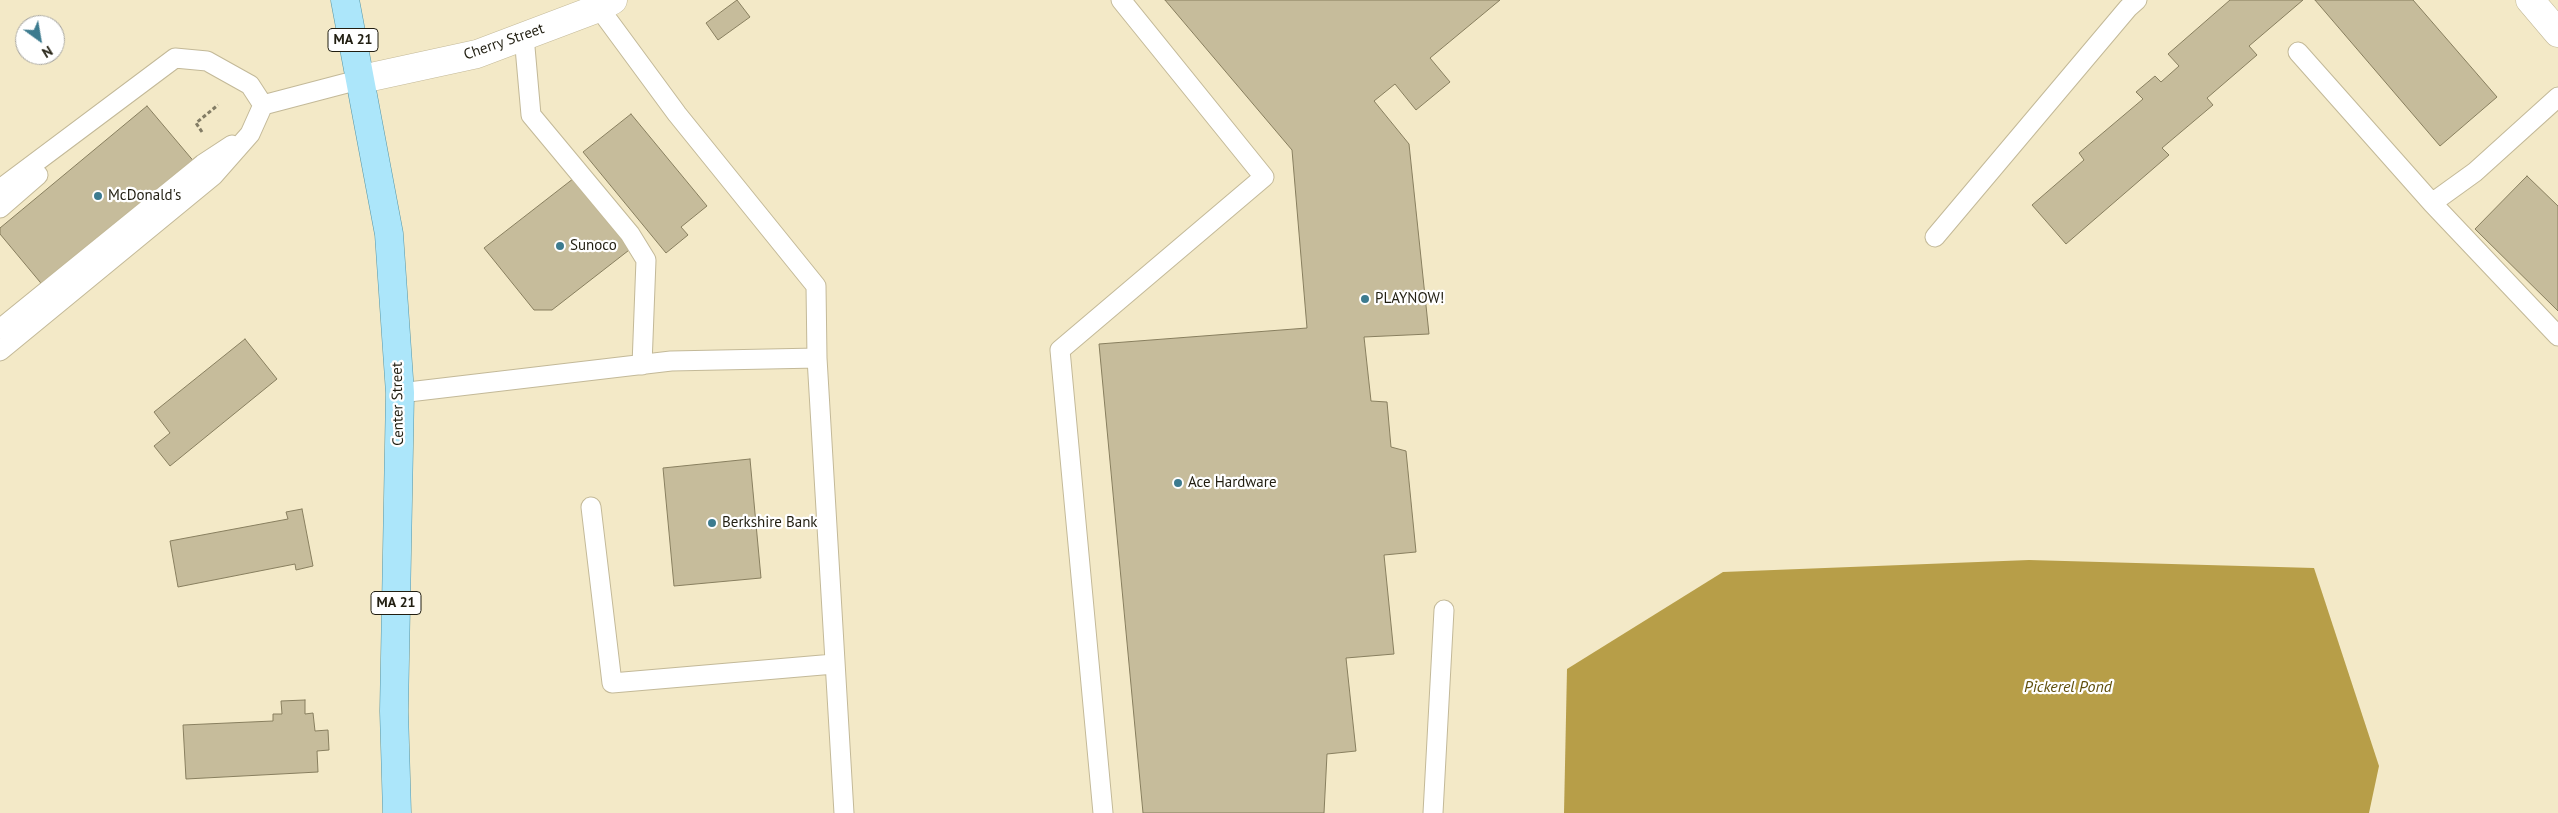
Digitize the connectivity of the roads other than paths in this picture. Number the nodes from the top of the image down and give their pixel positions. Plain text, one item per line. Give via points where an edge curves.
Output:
1 (345, 0) edge
2 (1121, 0) edge
3 (2137, 0) edge
4 (2530, 0) edge
5 (603, 3) edge
6 (2558, 33) edge
7 (524, 36) junction
8 (2298, 52) dead end
9 (362, 79) junction
10 (2558, 96) edge
11 (263, 105) junction
12 (82, 129) junction
13 (250, 134) junction
14 (0, 189) edge
15 (2432, 203) junction
16 (0, 208) edge
17 (1934, 237) dead end
18 (0, 328) edge
19 (2558, 336) edge
20 (0, 351) edge
21 (817, 358) junction
22 (642, 365) junction
23 (400, 392) junction
24 (592, 506) dead end
25 (1444, 610) dead end
26 (834, 664) junction
27 (398, 813) edge
28 (844, 813) edge
29 (1103, 813) edge
30 (1433, 813) edge

1 - 9 main road, Center Street / MA 21
2 - 29 lane via 1264,177 1060,350
3 - 17 lane
4 - 6 street
5 - 7 street, Cherry Street
5 - 21 lane via 677,114 816,286
7 - 9 street, Cherry Street via 477,54
7 - 22 lane via 531,115 630,234 646,260
8 - 15 lane
9 - 11 lane
9 - 23 main road, Center Street / MA 21 via 389,234
10 - 15 lane via 2475,172
11 - 12 lane via 250,85 207,61 175,58
11 - 13 lane
12 - 14 lane
12 - 16 lane via 48,167
13 - 18 lane via 203,164
13 - 20 lane via 213,176
15 - 19 lane
21 - 22 lane via 671,361
21 - 26 lane
22 - 23 lane
23 - 27 main road, Center Street / MA 21 via 394,712
24 - 26 lane via 612,683
25 - 30 lane
26 - 28 lane

